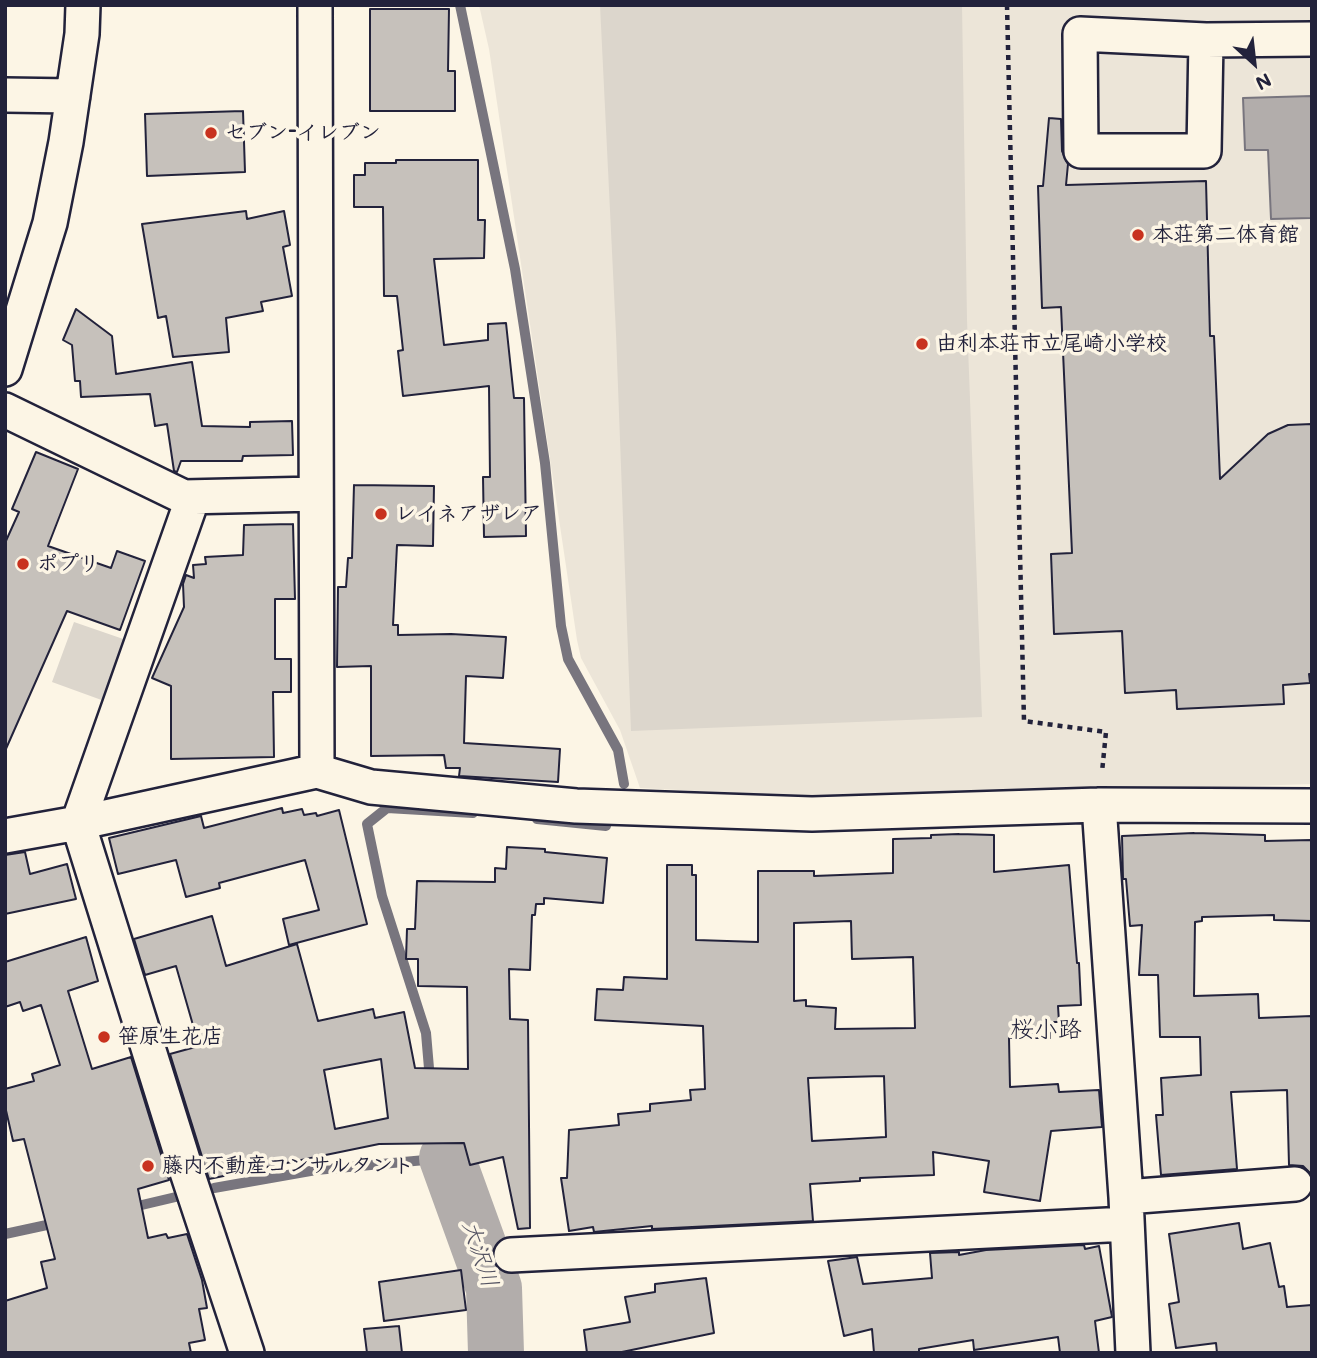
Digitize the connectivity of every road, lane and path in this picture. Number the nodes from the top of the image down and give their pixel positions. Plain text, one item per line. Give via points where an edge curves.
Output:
1 (83, 5) edge
2 (315, 5) edge
3 (1007, 5) edge
4 (1312, 39) edge
5 (1206, 40) junction
6 (5, 95) edge
7 (73, 96) junction
8 (5, 369) edge
9 (5, 410) edge
10 (316, 494) junction
11 (192, 497) junction
12 (317, 771) junction
13 (1099, 805) junction
14 (1312, 806) edge
15 (78, 823) junction
16 (5, 836) edge
17 (1295, 1184) dead end
18 (1126, 1210) junction
19 (511, 1255) dead end
20 (247, 1353) edge
21 (1133, 1353) edge

1 - 7 street
2 - 10 street
3 - 13 path via 1024,721 1106,732
4 - 5 street
5 - 5 street via 1204,150 1081,151 1080,34
6 - 7 street
7 - 8 street via 50,223
9 - 11 street via 184,498
10 - 11 street
10 - 12 street
11 - 15 street
12 - 13 street via 371,787 576,806 813,814
12 - 15 street
13 - 14 street
13 - 18 street
15 - 16 street
15 - 20 street
17 - 18 street
18 - 19 street
18 - 21 street

